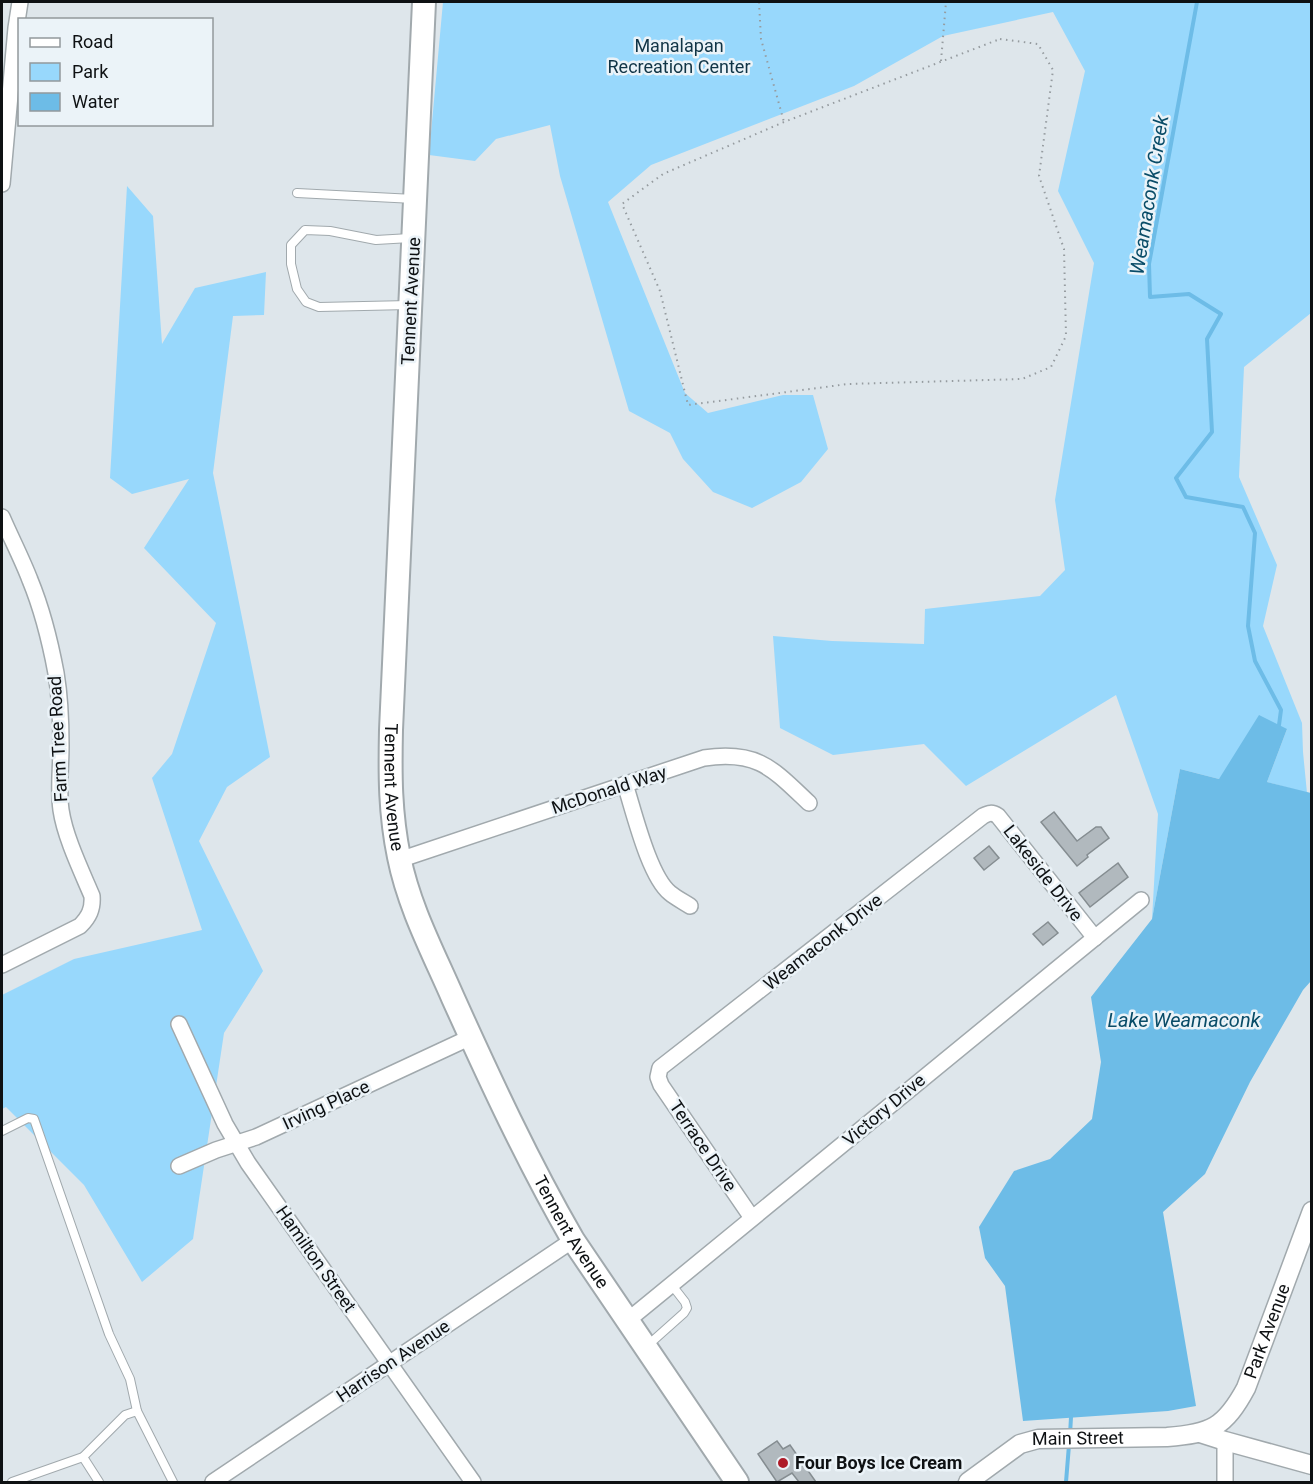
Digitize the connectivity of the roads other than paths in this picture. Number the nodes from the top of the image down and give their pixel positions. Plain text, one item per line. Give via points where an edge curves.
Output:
1 (20, 2) edge
2 (424, 2) edge
3 (9, 27) edge
4 (2, 184) edge
5 (297, 193) dead end
6 (415, 199) junction
7 (414, 238) junction
8 (411, 305) junction
9 (2, 517) edge
10 (626, 784) junction
11 (809, 803) dead end
12 (989, 813) joint
13 (399, 860) junction
14 (1141, 900) dead end
15 (690, 906) dead end
16 (1095, 938) junction
17 (2, 965) edge
18 (179, 1024) dead end
19 (471, 1037) junction
20 (658, 1072) joint
21 (2, 1131) edge
22 (236, 1144) junction
23 (179, 1166) dead end
24 (1311, 1211) edge
25 (752, 1218) junction
26 (573, 1240) junction
27 (671, 1284) junction
28 (627, 1321) junction
29 (646, 1347) junction
30 (390, 1364) junction
31 (137, 1410) junction
32 (1200, 1432) junction
33 (1225, 1442) junction
34 (83, 1457) junction
35 (1311, 1465) edge
36 (12, 1482) edge
37 (99, 1482) edge
38 (173, 1482) edge
39 (213, 1482) edge
40 (473, 1482) edge
41 (737, 1482) edge
42 (968, 1482) edge
43 (1225, 1482) edge

1 - 3 street
2 - 6 main road, Tennent Avenue
3 - 4 street
5 - 6 lane
6 - 7 main road, Tennent Avenue
7 - 8 main road, Tennent Avenue
7 - 8 lane via 376,240 305,230 291,245 297,289 306,302 319,307
8 - 13 main road, Tennent Avenue via 390,785
9 - 17 street, Farm Tree Road via 30,578 48,636 60,717 61,809 92,896 91,910 80,926
10 - 11 street, McDonald Way via 704,758 736,756 769,767
10 - 13 street, McDonald Way
10 - 15 street via 659,879 669,893
12 - 16 street, Lakeside Drive via 998,816
12 - 20 street, Weamaconk Drive
13 - 19 main road, Tennent Avenue via 421,927
14 - 16 street, Victory Drive
16 - 25 street, Victory Drive
18 - 22 street, Hamilton Street
19 - 22 street, Irving Place
19 - 26 main road, Tennent Avenue via 533,1168
20 - 25 street, Terrace Drive via 661,1085
21 - 31 lane via 28,1118 34,1119 109,1334 130,1379
22 - 23 street, Irving Place
22 - 30 street, Hamilton Street
24 - 32 street, Park Avenue via 1246,1388 1226,1419
25 - 27 street, Victory Drive
26 - 28 main road, Tennent Avenue
26 - 30 street, Harrison Avenue
27 - 28 street, Victory Drive
27 - 29 lane via 687,1308
28 - 29 main road, Tennent Avenue
29 - 41 main road, Tennent Avenue
30 - 39 street, Harrison Avenue
30 - 40 street, Hamilton Street
31 - 34 lane via 125,1415
31 - 38 lane
32 - 33 street
32 - 42 street, Main Street via 1167,1437 1038,1439 1020,1444
33 - 35 street
33 - 43 street
34 - 36 lane
34 - 37 lane

